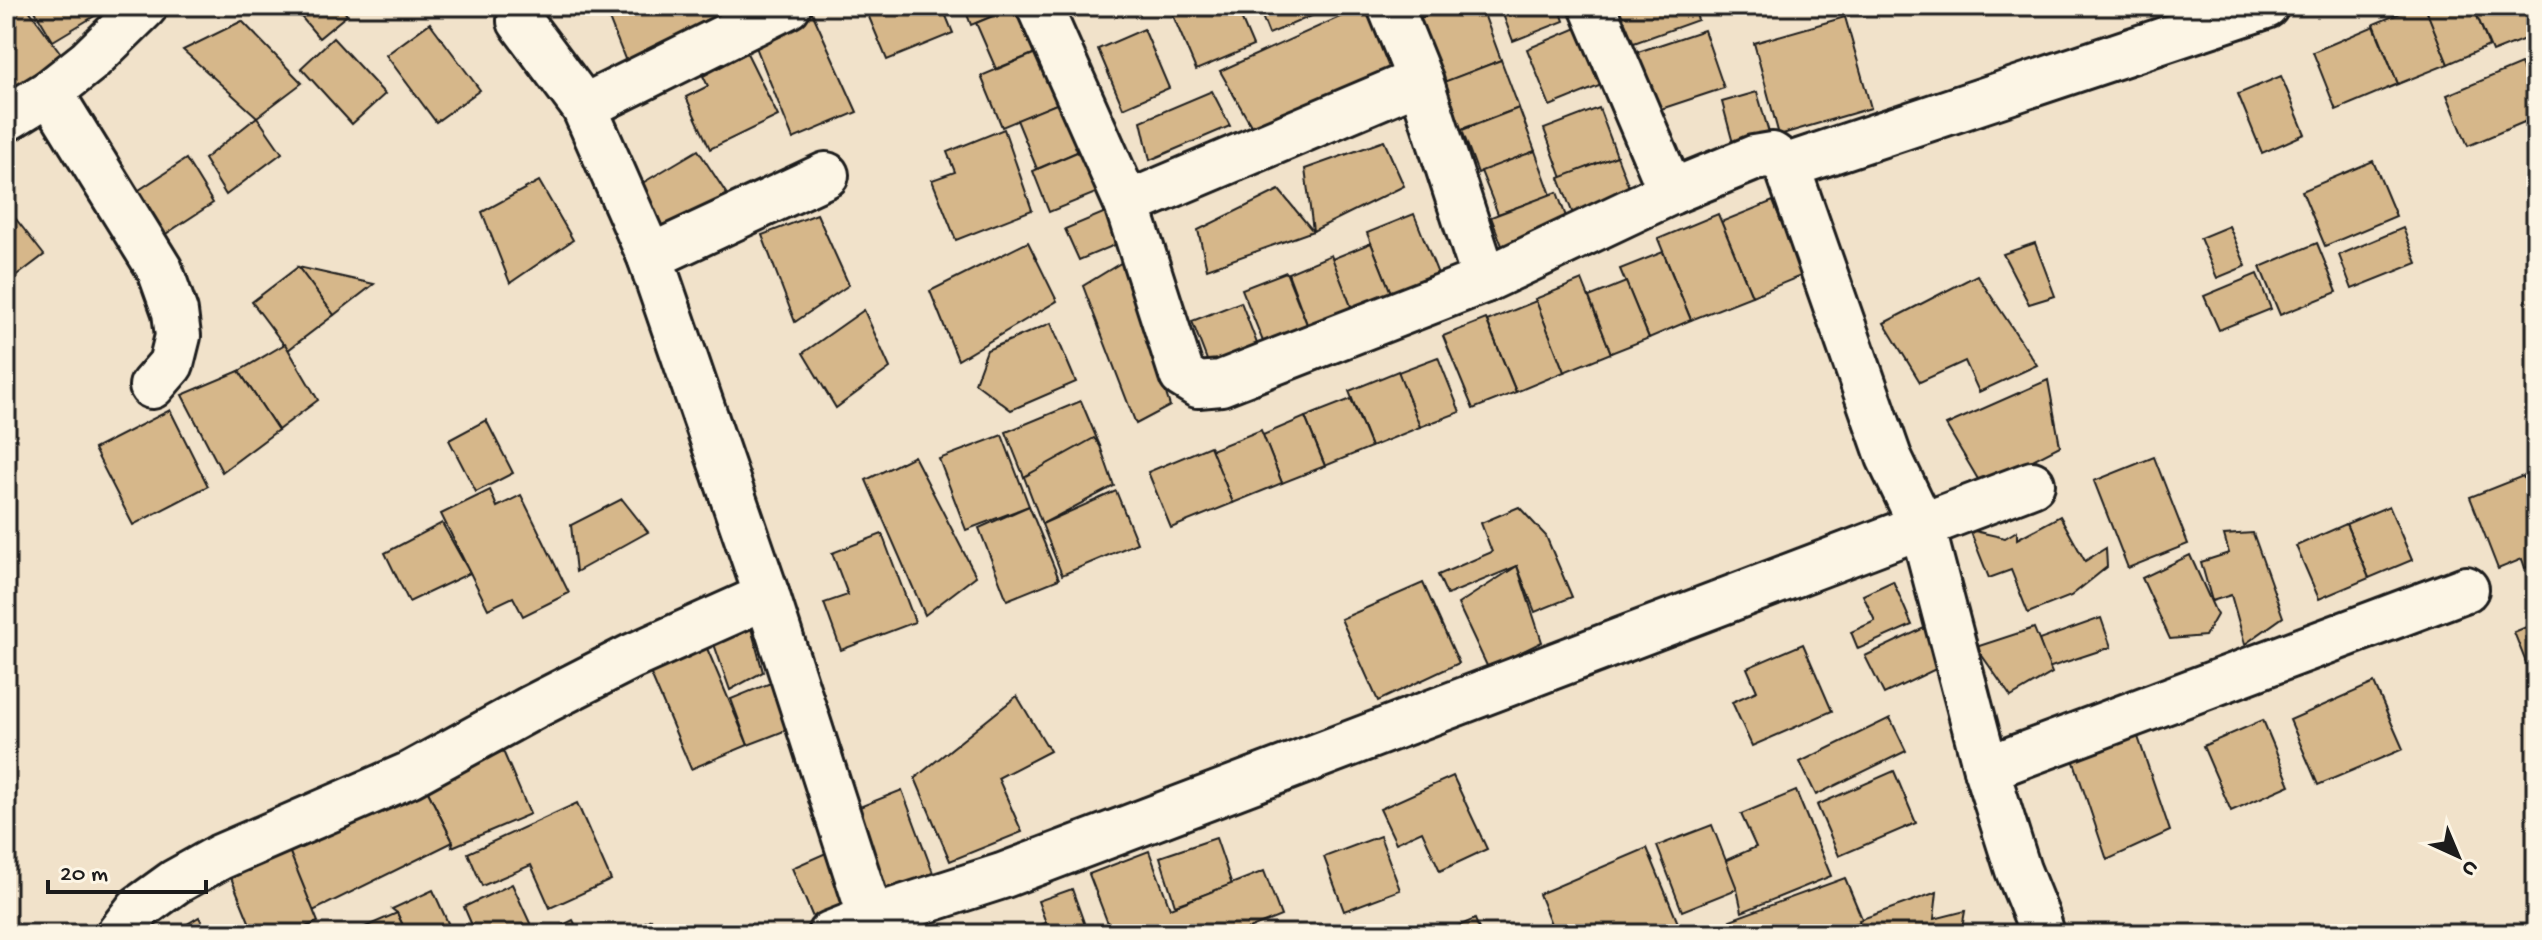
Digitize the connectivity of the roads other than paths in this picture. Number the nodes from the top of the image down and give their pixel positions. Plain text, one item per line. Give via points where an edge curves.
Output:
1 (145, 6) edge
2 (788, 6) edge
3 (1390, 6) edge
4 (1592, 6) edge
5 (2266, 6) edge
6 (1046, 8) edge
7 (526, 11) edge
8 (1420, 80) junction
9 (50, 92) junction
10 (584, 107) junction
11 (6, 119) edge
12 (1787, 166) junction
13 (826, 175) dead end
14 (1671, 192) junction
15 (1127, 204) junction
16 (650, 257) junction
17 (1485, 280) junction
18 (152, 386) dead end
19 (2032, 484) dead end
20 (1922, 526) junction
21 (2466, 589) dead end
22 (767, 596) junction
23 (1986, 769) junction
24 (871, 918) junction
25 (119, 934) edge
26 (830, 934) edge
27 (2042, 934) edge

1 - 9 street
2 - 10 street
3 - 8 street
4 - 14 street
5 - 12 street
6 - 15 street
7 - 10 street
8 - 15 street
8 - 17 street
9 - 11 street
9 - 18 street via 160,270 175,312 178,336 171,364
10 - 16 street
12 - 14 street via 1772,155 1754,158
12 - 20 street via 1889,457
13 - 16 street
14 - 17 street
15 - 17 street via 1182,375 1198,385 1221,383
16 - 22 street
19 - 20 street
20 - 23 street
20 - 24 street via 1002,876
21 - 23 street
22 - 24 street
22 - 25 street via 631,657 409,775 220,857 139,908
23 - 27 street
24 - 26 street

